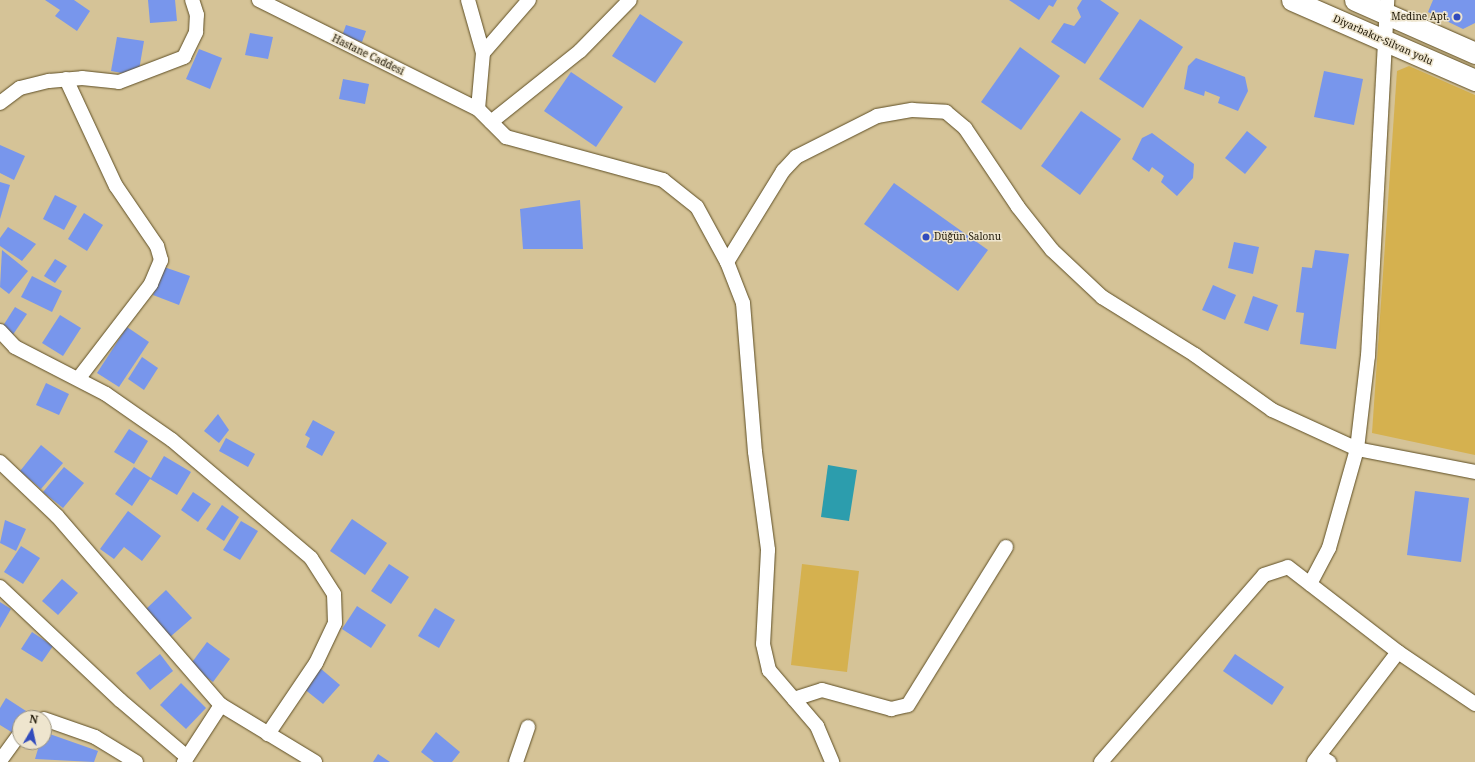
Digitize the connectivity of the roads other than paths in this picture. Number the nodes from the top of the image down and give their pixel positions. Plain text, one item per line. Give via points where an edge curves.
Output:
1 (192, 0) edge
2 (258, 0) edge
3 (468, 0) edge
4 (529, 0) edge
5 (630, 0) edge
6 (1292, 0) edge
7 (1355, 0) edge
8 (1387, 7) edge
9 (1384, 41) junction
10 (1472, 47) edge
11 (483, 53) junction
12 (66, 79) junction
13 (1475, 80) edge
14 (0, 103) edge
15 (478, 109) junction
16 (491, 122) junction
17 (727, 262) junction
18 (0, 331) edge
19 (79, 378) junction
20 (1357, 449) junction
21 (0, 462) edge
22 (1475, 472) edge
23 (1006, 547) dead end
24 (1310, 584) junction
25 (0, 587) edge
26 (1398, 652) junction
27 (794, 699) junction
28 (1475, 704) edge
29 (220, 705) junction
30 (52, 722) edge
31 (528, 727) dead end
32 (268, 734) junction
33 (12, 745) edge
34 (290, 747) junction
35 (186, 759) edge
36 (2, 760) edge
37 (1321, 760) edge
38 (136, 762) edge
39 (300, 762) edge
40 (314, 762) edge
41 (516, 762) edge
42 (832, 762) edge
43 (1101, 762) edge

1 - 12 street via 197,15 196,32 184,56 119,82
2 - 15 street, Hastane Caddesi
3 - 11 street
4 - 11 street
5 - 16 street via 580,51
6 - 9 highway, Diyarbakır-Silvan yolu
7 - 8 highway
8 - 9 street
8 - 10 highway
9 - 13 highway, Diyarbakır-Silvan yolu
9 - 20 street via 1368,356
11 - 15 street
12 - 14 street via 20,88
12 - 19 street via 116,186 157,246 161,260 150,284
15 - 16 street, Hastane Caddesi
16 - 17 street, Hastane Caddesi via 506,137 663,180 697,206
17 - 20 street via 783,171 796,157 877,116 912,110 946,112 965,128 1018,207 1052,250 1102,298 1195,355 1272,410
17 - 27 street, Hastane Caddesi via 743,304 755,452 768,550 763,644 769,670
18 - 19 street via 15,347
19 - 32 street via 172,440 311,558 334,594 335,624 316,663
20 - 22 street
20 - 24 street via 1329,548
21 - 29 street via 62,522
23 - 27 street via 908,705 891,709 822,690
24 - 26 street
24 - 43 street via 1288,567 1264,575
25 - 35 street
26 - 28 street
26 - 37 street
27 - 42 street, Hastane Caddesi via 817,726
29 - 32 street
29 - 35 street
30 - 38 street via 95,737
31 - 41 street
32 - 34 street
33 - 36 street
34 - 39 street
34 - 40 street

